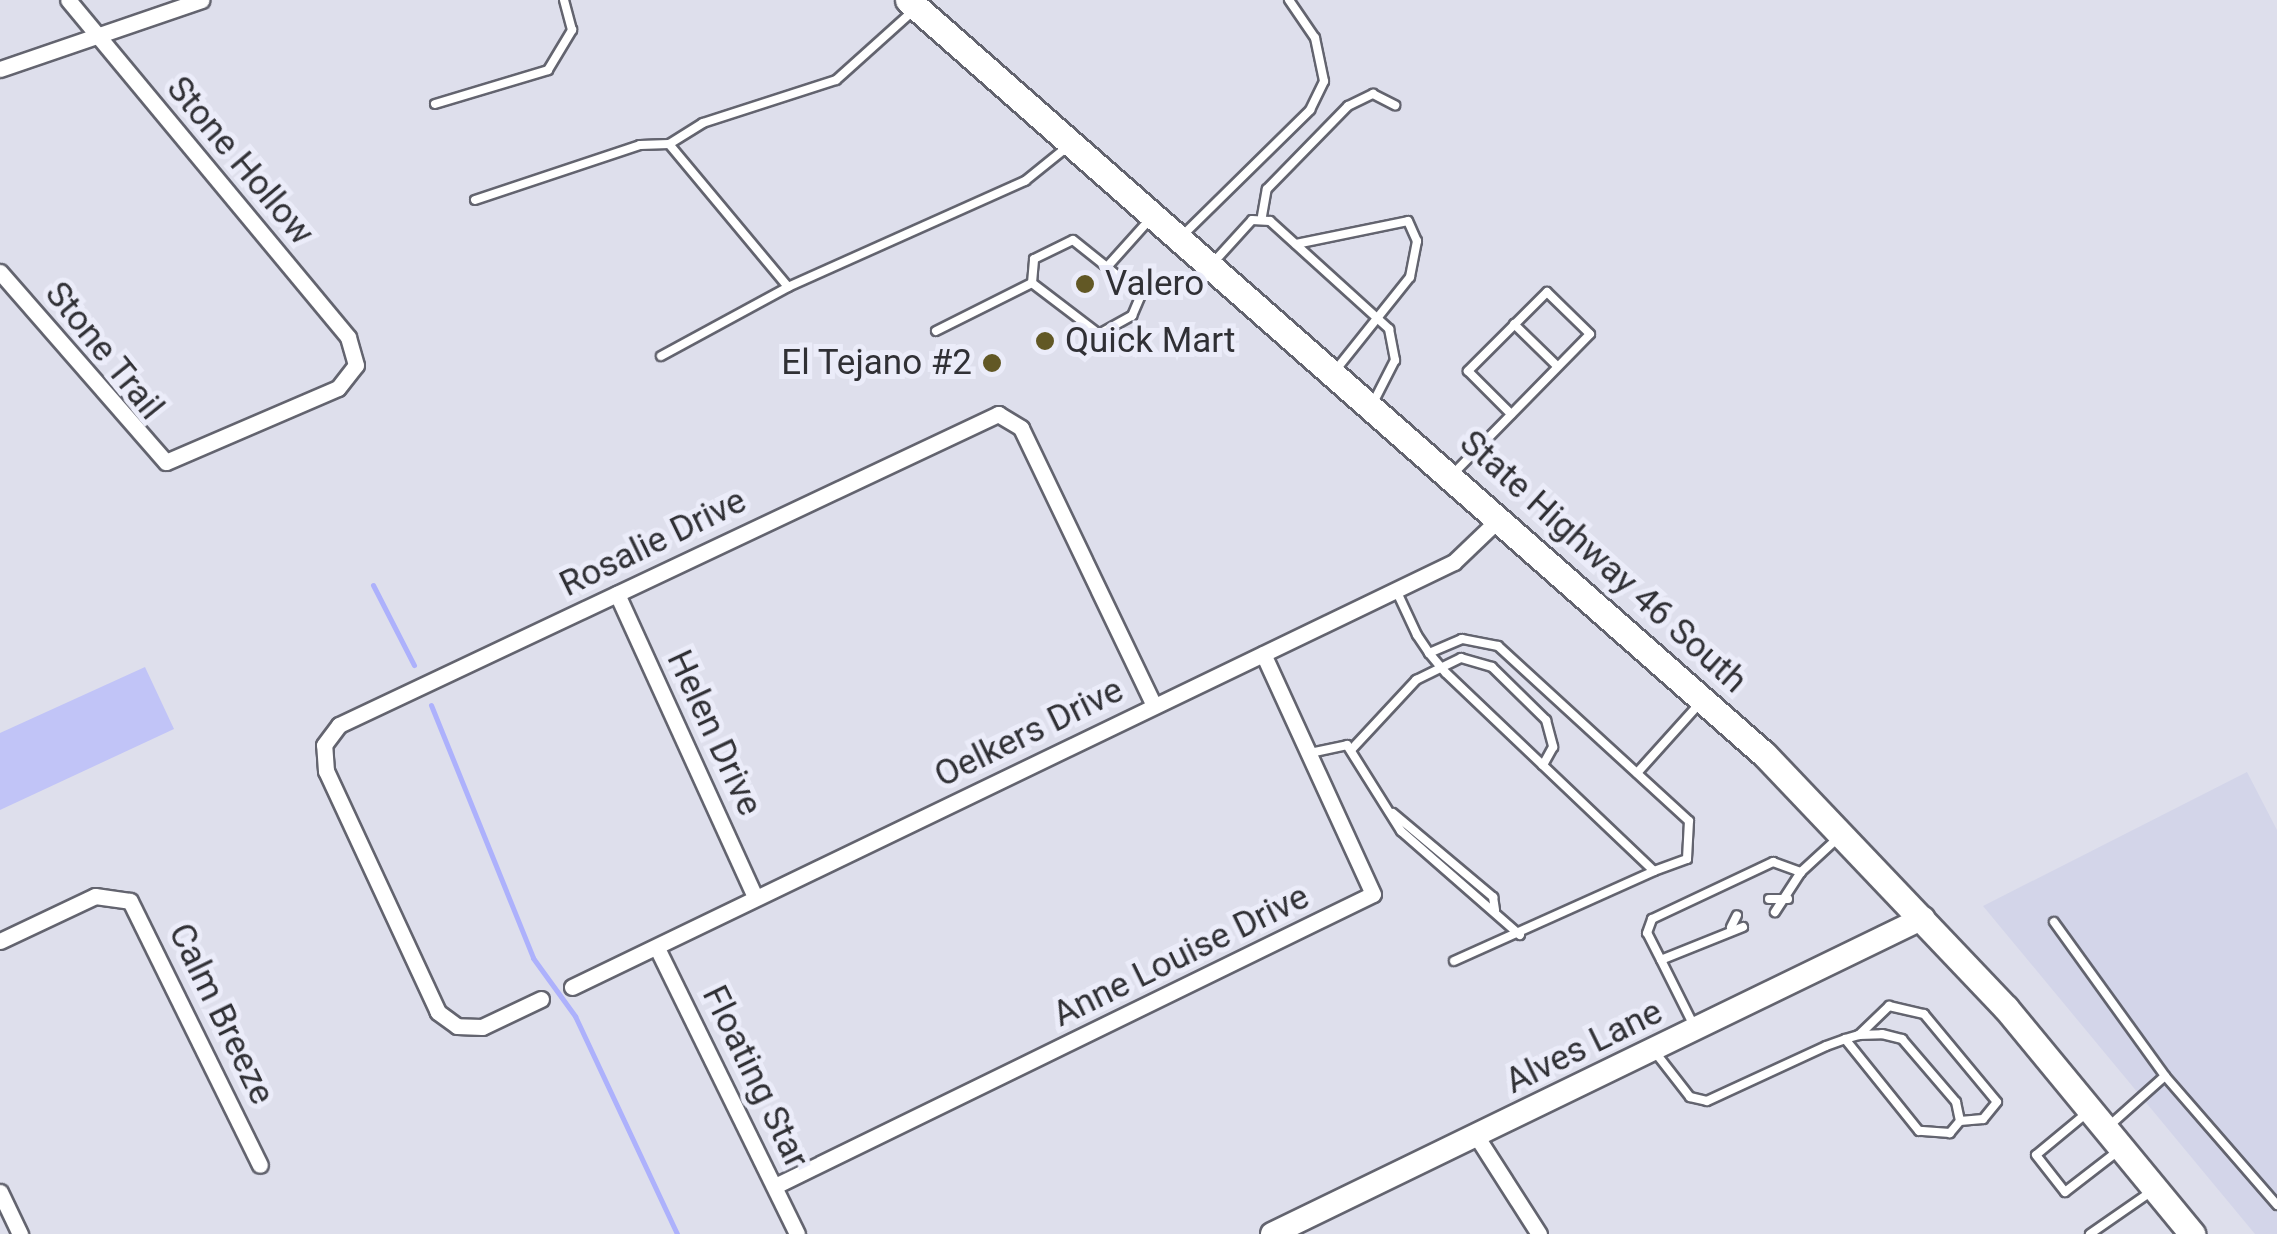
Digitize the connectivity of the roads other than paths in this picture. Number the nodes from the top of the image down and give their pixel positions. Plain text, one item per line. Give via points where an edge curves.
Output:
1 (68, 0) edge
2 (202, 0) edge
3 (564, 0) edge
4 (1288, 0) edge
5 (912, 4) edge
6 (98, 36) junction
7 (0, 69) edge
8 (435, 104) dead end
9 (1394, 104) dead end
10 (669, 144) junction
11 (1071, 144) junction
12 (476, 200) dead end
13 (1154, 214) junction
14 (1262, 216) junction
15 (1180, 237) junction
16 (1296, 244) junction
17 (1212, 264) junction
18 (1107, 267) junction
19 (0, 272) edge
20 (1032, 282) junction
21 (788, 287) junction
22 (1376, 318) junction
23 (1514, 324) junction
24 (936, 331) dead end
25 (661, 356) dead end
26 (1557, 366) junction
27 (1335, 372) junction
28 (1373, 403) junction
29 (1512, 414) junction
30 (166, 462) joint
31 (1452, 475) junction
32 (1501, 518) junction
33 (1396, 590) junction
34 (617, 594) junction
35 (1429, 653) junction
36 (1262, 654) junction
37 (1440, 665) junction
38 (1704, 698) junction
39 (1154, 706) junction
40 (1351, 750) junction
41 (1310, 753) junction
42 (1543, 765) junction
43 (1637, 773) junction
44 (1390, 812) junction
45 (1844, 832) junction
46 (1654, 871) junction
47 (1801, 872) junction
48 (756, 897) junction
49 (1770, 899) dead end
50 (1788, 899) junction
51 (1495, 910) junction
52 (1775, 912) dead end
53 (1737, 915) dead end
54 (1923, 918) junction
55 (2054, 922) dead end
56 (1743, 927) dead end
57 (1731, 928) junction
58 (1520, 935) junction
59 (0, 941) edge
60 (657, 948) junction
61 (1660, 960) junction
62 (1454, 962) dead end
63 (572, 987) dead end
64 (541, 999) dead end
65 (1697, 1032) junction
66 (1859, 1035) junction
67 (1845, 1039) junction
68 (1654, 1052) junction
69 (2165, 1076) junction
70 (1960, 1122) junction
71 (2105, 1129) junction
72 (1477, 1137) junction
73 (260, 1165) dead end
74 (775, 1186) junction
75 (2156, 1188) junction
76 (0, 1192) edge
77 (2277, 1205) edge
78 (20, 1234) edge
79 (797, 1234) edge
80 (1272, 1234) edge
81 (1539, 1234) edge
82 (2090, 1234) edge
83 (2192, 1234) edge

1 - 6 street, Stone Hollow
2 - 6 street
3 - 8 lane via 572,30 548,70
4 - 15 lane via 1315,38 1324,81 1310,110
5 - 10 lane via 836,80 703,123
5 - 11 main road, State Highway 46 South
6 - 7 street
6 - 30 street, Stone Hollow via 348,337 356,366 338,388
9 - 14 lane via 1373,94 1348,106 1267,189
10 - 12 lane via 640,144
10 - 21 lane
11 - 13 main road, State Highway 46 South
11 - 21 lane via 1026,181
13 - 15 main road, State Highway 46 South
13 - 18 lane
14 - 16 lane
14 - 17 lane
15 - 17 main road, State Highway 46 South
16 - 22 lane
16 - 22 lane via 1408,221 1419,256
17 - 27 main road, State Highway 46 South
18 - 20 lane via 1073,240 1034,258
18 - 20 lane via 1141,294 1132,316 1099,334
19 - 30 street, Stone Trail
20 - 24 lane
21 - 25 lane
22 - 27 lane
22 - 28 lane via 1395,343
23 - 26 lane
23 - 26 lane via 1547,292 1590,334
23 - 29 lane via 1468,371
26 - 29 lane
27 - 28 main road, State Highway 46 South
28 - 31 main road, State Highway 46 South
29 - 31 lane
31 - 32 main road, State Highway 46 South
32 - 33 street, Oelkers Drive via 1466,556
32 - 38 main road, State Highway 46 South
33 - 35 lane
33 - 36 street, Oelkers Drive
34 - 39 street, Rosalie Drive via 998,414 1021,428
34 - 48 street, Helen Drive
34 - 64 street, Rosalie Drive via 339,725 324,746 326,771 438,1012 457,1026 482,1027
35 - 37 lane
35 - 43 lane via 1462,640 1498,646
36 - 39 street, Oelkers Drive
36 - 41 street, Anne Louise Drive
37 - 40 lane
37 - 42 lane
37 - 42 lane via 1480,661 1532,703 1552,732
38 - 43 lane
38 - 45 main road, State Highway 46 South
39 - 48 street, Oelkers Drive
40 - 41 lane via 1338,742
40 - 44 lane
41 - 74 street, Anne Louise Drive via 1373,894
42 - 46 lane
43 - 46 lane via 1695,833 1687,859
44 - 51 lane
44 - 51 lane via 1494,897
45 - 47 lane
45 - 54 main road, State Highway 46 South
46 - 58 lane
47 - 50 lane
47 - 61 lane via 1773,862 1652,919 1647,934
48 - 60 street, Oelkers Drive
49 - 50 lane
50 - 52 lane
51 - 58 lane
53 - 57 lane
54 - 65 street, Alves Lane
54 - 71 main road, State Highway 46 South
55 - 69 lane
56 - 57 lane
57 - 61 lane
58 - 62 lane
59 - 73 street, Calm Breeze via 95,896 120,896 137,910
60 - 63 street, Oelkers Drive
60 - 74 street, Floating Star
61 - 65 lane
65 - 68 street, Alves Lane
66 - 67 lane
66 - 70 lane via 1902,1040 1956,1102
66 - 70 lane via 1889,1006 1924,1014 1998,1102 1983,1119
67 - 68 lane via 1707,1101 1690,1097
67 - 70 lane via 1919,1130 1950,1132
68 - 72 street, Alves Lane
69 - 71 lane
69 - 77 lane
71 - 71 lane via 2065,1192 2036,1155
71 - 75 main road, State Highway 46 South
72 - 80 street, Alves Lane
72 - 81 street
74 - 79 street, Floating Star
75 - 82 lane
75 - 83 main road, State Highway 46 South
76 - 78 street

